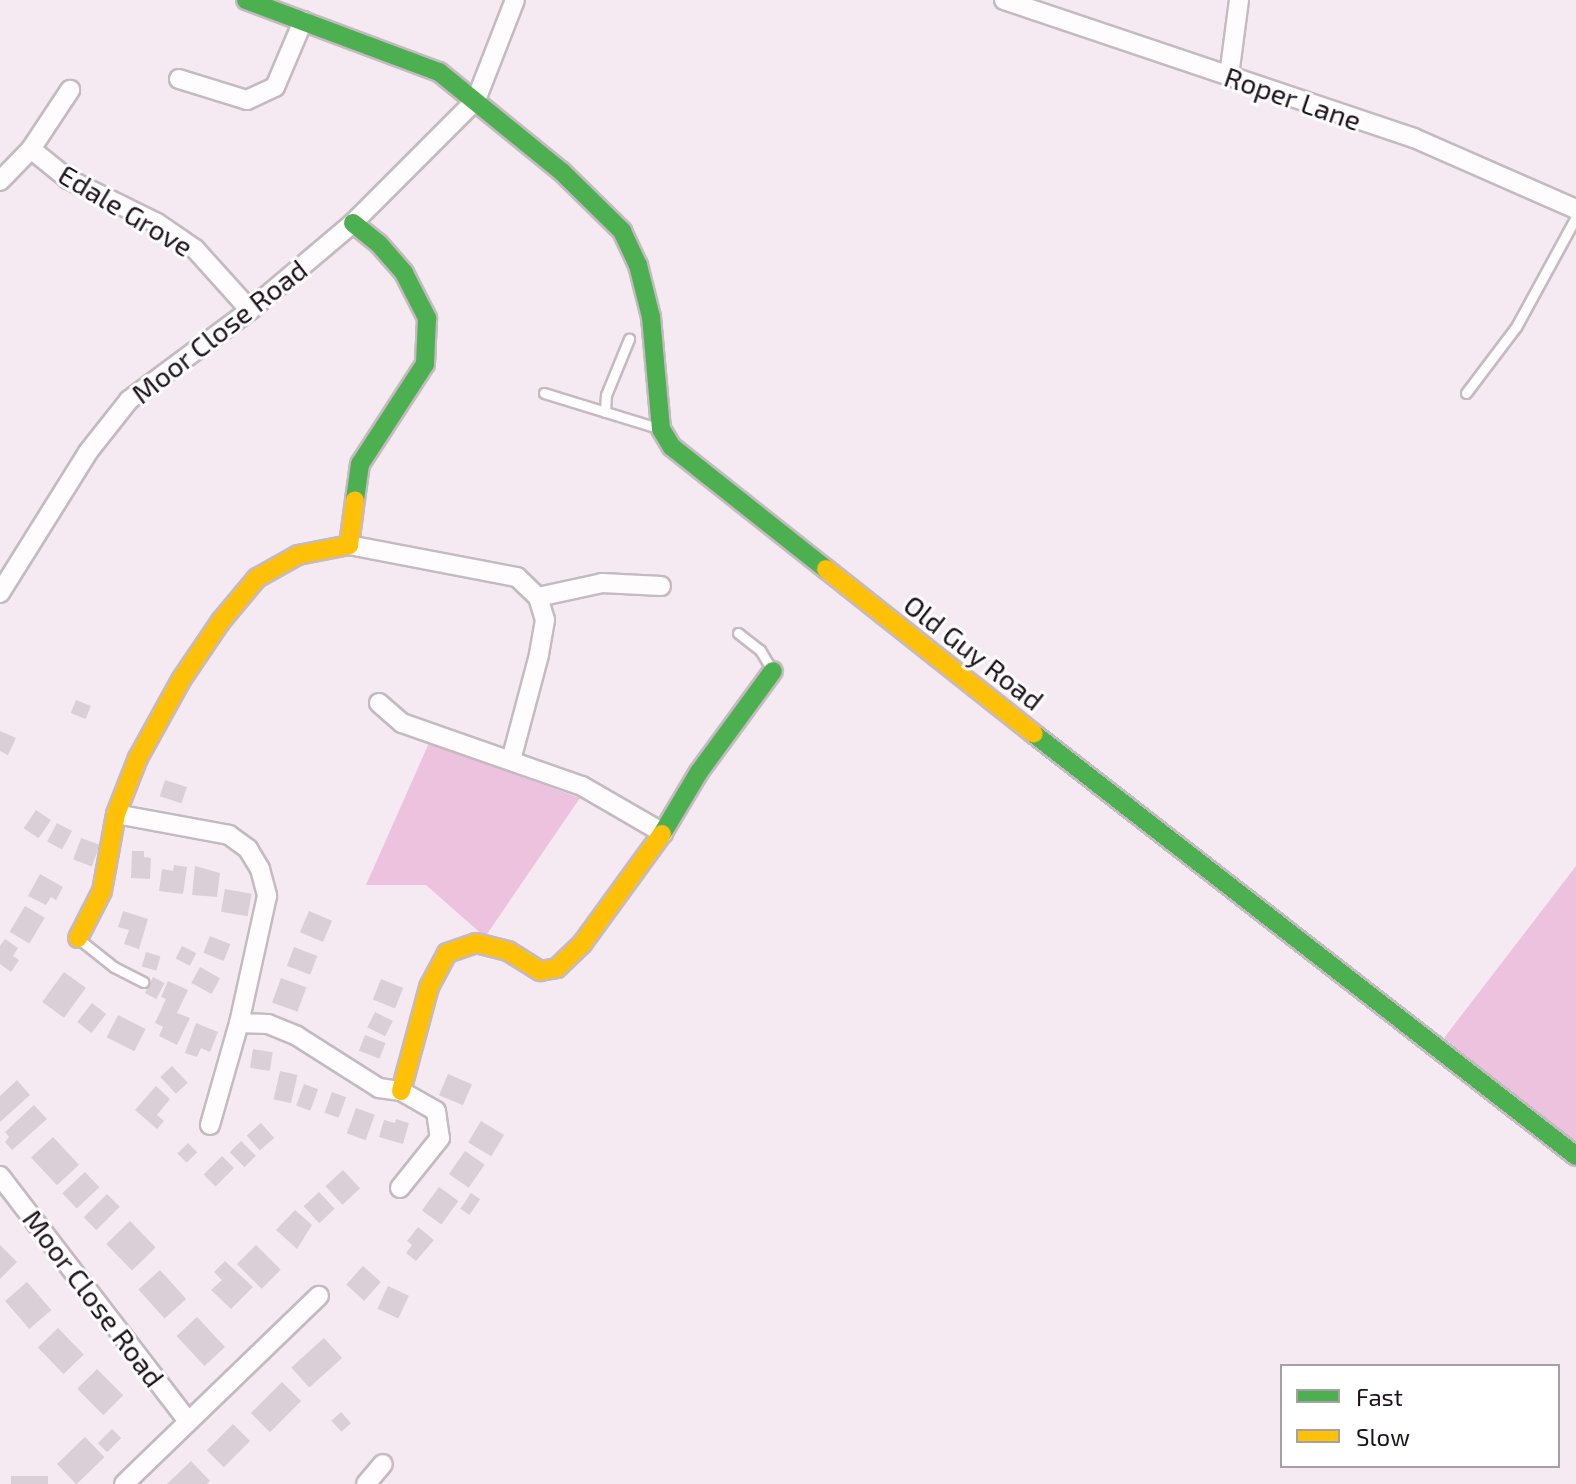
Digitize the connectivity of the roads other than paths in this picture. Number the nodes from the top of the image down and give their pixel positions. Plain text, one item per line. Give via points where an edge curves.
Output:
1 (246, 0) edge
2 (515, 0) edge
3 (1004, 0) edge
4 (1239, 0) edge
5 (303, 21) junction
6 (1229, 76) junction
7 (179, 79) dead end
8 (70, 90) dead end
9 (476, 100) junction
10 (31, 149) junction
11 (0, 181) edge
12 (1576, 209) edge
13 (1576, 217) edge
14 (353, 223) junction
15 (250, 310) junction
16 (629, 339) dead end
17 (544, 393) dead end
18 (1466, 393) dead end
19 (605, 412) junction
20 (661, 429) junction
21 (349, 545) junction
22 (661, 586) dead end
23 (0, 593) edge
24 (538, 597) junction
25 (738, 633) dead end
26 (773, 671) joint
27 (379, 703) dead end
28 (511, 760) junction
29 (116, 814) junction
30 (663, 833) junction
31 (78, 938) joint
32 (143, 982) dead end
33 (239, 1023) junction
34 (401, 1091) junction
35 (210, 1125) dead end
36 (1576, 1156) edge
37 (0, 1176) edge
38 (400, 1188) dead end
39 (319, 1296) dead end
40 (188, 1421) junction
41 (383, 1464) dead end
42 (124, 1484) edge
43 (366, 1484) edge

1 - 5 street
2 - 9 street
3 - 6 street, Roper Lane
4 - 6 street
5 - 7 street via 275,87 247,100
5 - 9 street via 439,72
6 - 12 street, Roper Lane via 1414,138
8 - 10 street, Edale Grove
9 - 14 street, Moor Close Road
9 - 20 street via 622,231 638,265 651,317
10 - 11 street, Edale Grove
10 - 15 street, Edale Grove via 68,179 157,223 195,249
13 - 18 lane via 1516,327
14 - 15 street, Moor Close Road
14 - 21 street via 404,273 427,318 425,364 360,464
15 - 23 street, Moor Close Road via 129,400 88,452
16 - 19 lane via 606,395
17 - 19 lane
19 - 20 lane
20 - 36 street, Old Guy Road via 692,465
21 - 24 street via 517,577
21 - 29 street via 276,564 240,598 174,692
22 - 24 street via 602,583
24 - 28 street via 545,620
25 - 26 lane via 760,650
26 - 30 street via 699,772
27 - 28 street via 402,723
28 - 30 street via 582,786
29 - 31 street via 102,891
29 - 33 street via 229,835 248,849 260,869 267,896
30 - 34 street via 582,944 557,968 540,971 508,951 476,943 447,953 429,987
31 - 32 lane
33 - 34 street via 268,1024 297,1036 379,1088
33 - 35 street
34 - 38 street via 436,1111 440,1138
37 - 40 street, Moor Close Road
39 - 40 street
40 - 42 street
41 - 43 street

